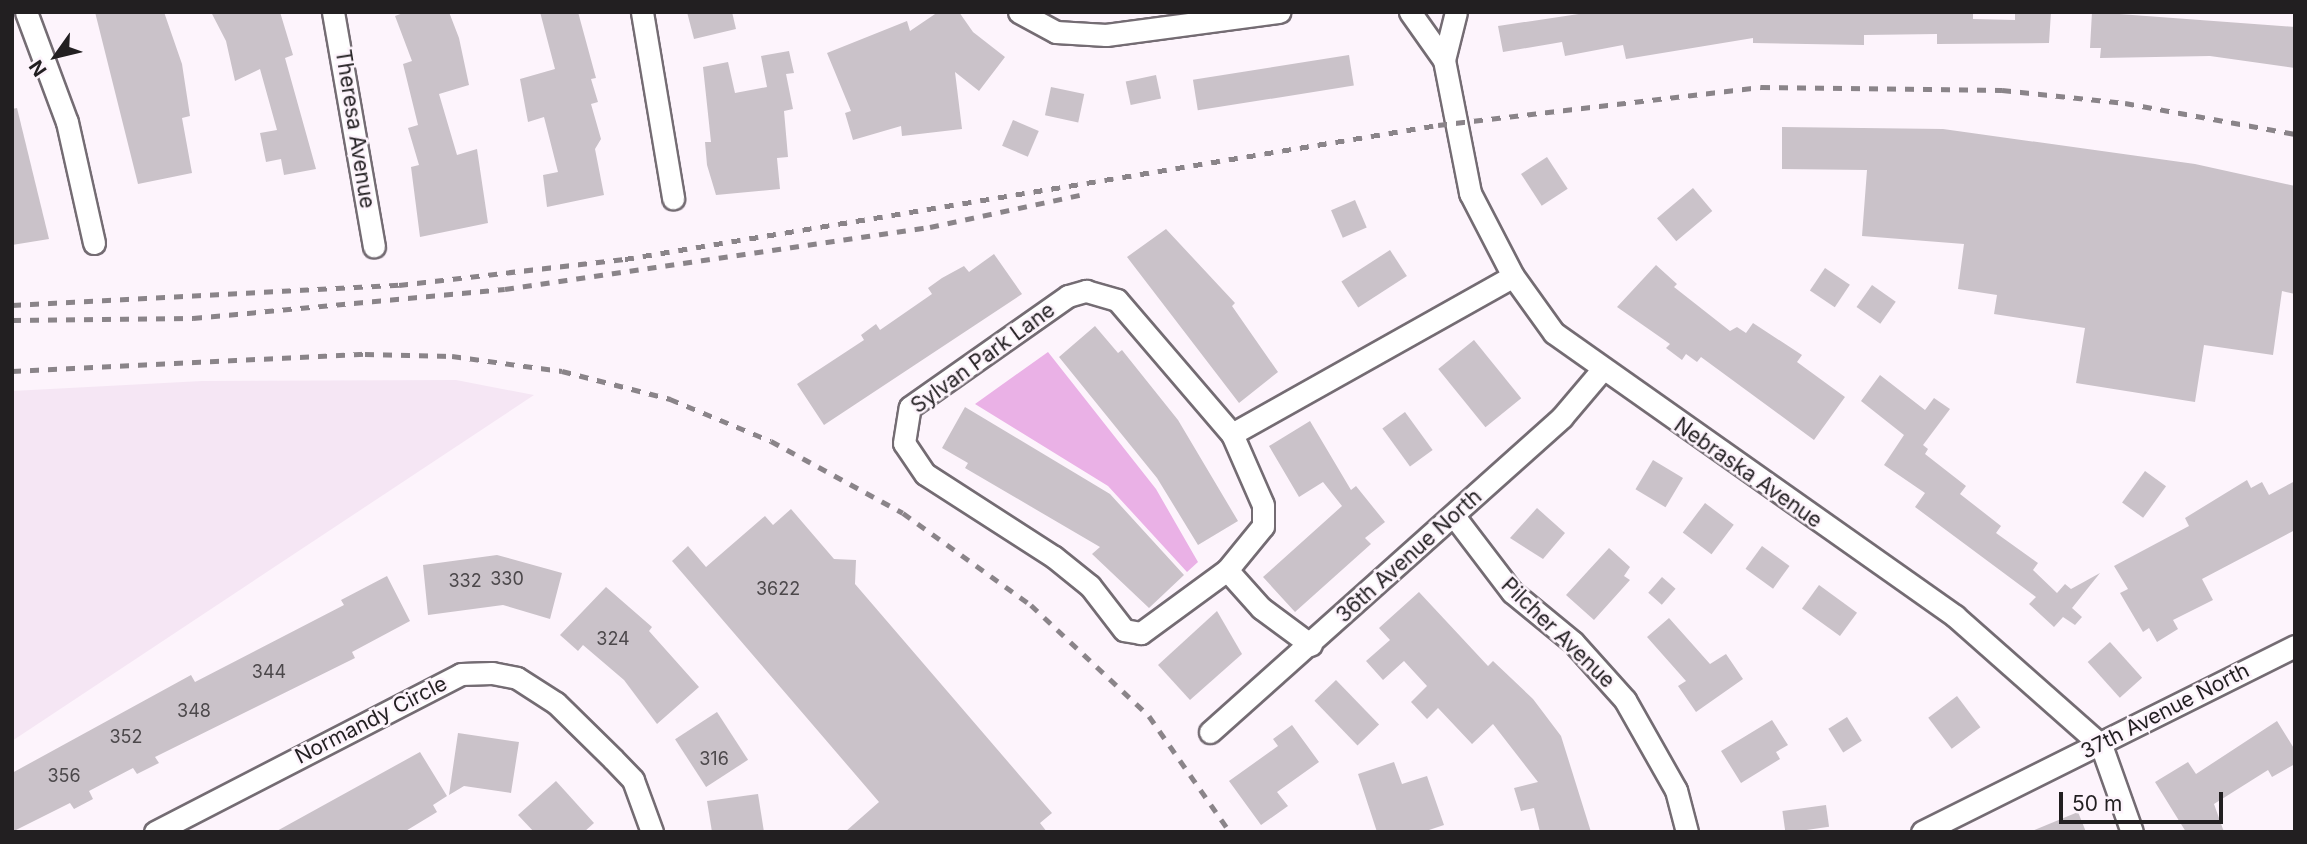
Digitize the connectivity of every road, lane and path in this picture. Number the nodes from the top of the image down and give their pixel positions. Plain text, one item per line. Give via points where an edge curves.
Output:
1 (26, 12) edge
2 (334, 12) edge
3 (642, 12) edge
4 (1019, 12) edge
5 (1279, 12) edge
6 (1410, 12) edge
7 (1456, 12) edge
8 (1444, 60) junction
9 (673, 198) dead end
10 (94, 243) dead end
11 (374, 246) dead end
12 (1513, 276) junction
13 (1601, 371) junction
14 (1232, 434) junction
15 (1454, 516) junction
16 (1227, 570) junction
17 (1311, 645) junction
18 (2295, 646) edge
19 (1210, 732) dead end
20 (2101, 745) junction
21 (155, 832) edge
22 (652, 832) edge
23 (1687, 832) edge
24 (1922, 832) edge
25 (2132, 832) edge

1 - 10 street via 67,122
2 - 11 street, Theresa Avenue
3 - 9 street
4 - 5 street via 1056,32 1106,36
6 - 8 street
7 - 8 street
8 - 12 street, Nebraska Avenue via 1470,192
12 - 13 street, Nebraska Avenue via 1554,333
12 - 14 street
13 - 15 street, 36th Avenue North via 1562,417
13 - 20 street, Nebraska Avenue via 1955,616
14 - 16 street, Sylvan Park Lane via 1263,505 1263,526
14 - 16 street, Sylvan Park Lane via 1117,300 1086,291 1068,296 909,407 903,431 909,455 925,474 1054,557 1090,586 1124,630 1141,633
15 - 17 street, 36th Avenue North
15 - 23 street, Pilcher Avenue via 1512,593 1573,642 1625,700 1676,790
16 - 17 street via 1261,608
17 - 19 street, 36th Avenue North
18 - 20 street, 37th Avenue North
20 - 24 street, 37th Avenue North
20 - 25 street, Nebraska Avenue
21 - 22 street, Normandy Circle via 461,674 492,673 517,678 556,703 613,759 634,780

